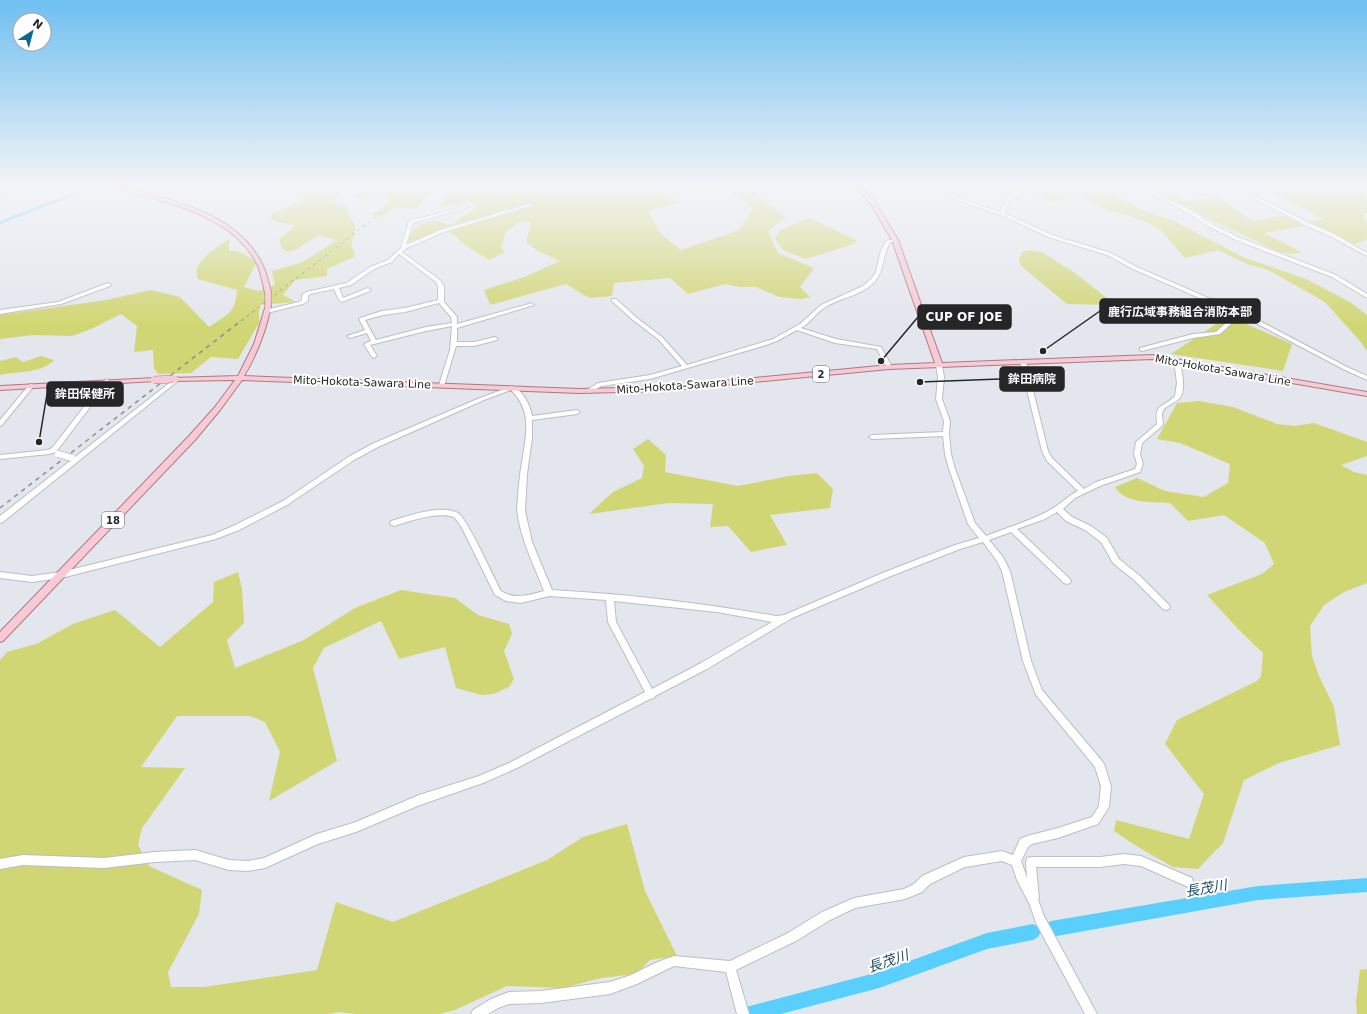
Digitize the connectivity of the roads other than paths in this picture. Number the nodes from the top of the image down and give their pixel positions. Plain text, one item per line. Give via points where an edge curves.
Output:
1 (233, 231) edge
2 (408, 231) edge
3 (441, 231) edge
4 (890, 231) edge
5 (1041, 231) edge
6 (1223, 231) edge
7 (1323, 231) edge
8 (895, 240) junction
9 (403, 248) junction
10 (398, 252) junction
11 (1367, 255) edge
12 (108, 285) dead end
13 (336, 287) junction
14 (368, 290) dead end
15 (1367, 296) edge
16 (614, 300) dead end
17 (441, 301) junction
18 (531, 305) dead end
19 (268, 309) junction
20 (1230, 310) junction
21 (0, 312) edge
22 (454, 326) junction
23 (796, 328) junction
24 (369, 331) junction
25 (350, 336) dead end
26 (495, 339) dead end
27 (374, 342) junction
28 (454, 344) junction
29 (1142, 349) dead end
30 (374, 356) dead end
31 (1023, 362) junction
32 (1177, 362) junction
33 (939, 365) junction
34 (686, 367) junction
35 (889, 368) junction
36 (240, 378) junction
37 (1367, 378) edge
38 (175, 379) junction
39 (107, 381) junction
40 (31, 386) junction
41 (442, 386) junction
42 (0, 388) edge
43 (512, 388) junction
44 (588, 391) junction
45 (1367, 394) edge
46 (576, 412) dead end
47 (529, 418) junction
48 (0, 424) edge
49 (946, 434) junction
50 (872, 437) dead end
51 (55, 453) junction
52 (0, 457) edge
53 (74, 459) junction
54 (1083, 492) junction
55 (1058, 509) junction
56 (0, 520) edge
57 (394, 522) dead end
58 (1012, 529) junction
59 (985, 539) junction
60 (0, 575) edge
61 (61, 575) junction
62 (1067, 581) dead end
63 (549, 593) junction
64 (610, 599) junction
65 (1166, 607) dead end
66 (789, 616) junction
67 (0, 638) edge
68 (651, 695) junction
69 (1016, 861) junction
70 (0, 864) edge
71 (1188, 882) dead end
72 (1034, 903) junction
73 (730, 967) junction
74 (742, 1011) edge
75 (477, 1014) edge
76 (1091, 1014) edge

1 - 19 main road, bridge via 245,242 260,263 266,281
2 - 9 street
3 - 9 street
4 - 8 main road
5 - 20 street via 1105,253
6 - 15 street via 1334,276
7 - 11 street
8 - 23 street via 888,241 883,250 878,272 873,280 864,287 822,306 808,321
8 - 33 main road
9 - 10 street
10 - 13 street via 390,261 372,268 353,282
10 - 17 street via 438,280 441,286
12 - 21 street via 59,303
13 - 14 street via 342,300
13 - 19 street via 308,293 305,295 305,301 301,303
16 - 34 street via 660,338
17 - 22 street via 454,318
17 - 24 street via 362,319
18 - 22 street
19 - 36 main road via 256,350
20 - 29 street via 1229,323 1218,333 1193,336
20 - 37 street
22 - 27 street via 426,329
22 - 28 street
23 - 34 street via 761,345
23 - 35 street via 835,341 880,348
24 - 25 street
24 - 27 street
26 - 28 street via 474,344
27 - 30 street via 367,344
28 - 41 street
31 - 32 main road, Mito-Hokota-Sawara Line / 2 via 1147,357
31 - 33 main road, Mito-Hokota-Sawara Line / 2
31 - 54 street via 1045,451 1049,459
32 - 45 main road, Mito-Hokota-Sawara Line / 2
32 - 54 street via 1179,394 1159,413 1160,425 1139,442 1138,470
33 - 35 main road, Mito-Hokota-Sawara Line / 2
33 - 49 street via 939,399 947,421
34 - 44 street via 637,380 600,384
35 - 44 main road, Mito-Hokota-Sawara Line / 2 via 662,389
36 - 38 main road, Mito-Hokota-Sawara Line / 2
36 - 41 main road, Mito-Hokota-Sawara Line / 2
36 - 61 main road, 18 via 197,433
38 - 39 main road, Mito-Hokota-Sawara Line / 2, bridge
38 - 53 street
39 - 40 main road, Mito-Hokota-Sawara Line / 2
39 - 51 street via 56,448
40 - 42 main road, Mito-Hokota-Sawara Line / 2
40 - 48 street
41 - 43 main road, Mito-Hokota-Sawara Line / 2
43 - 44 main road, Mito-Hokota-Sawara Line / 2
43 - 47 street via 525,402
43 - 61 street via 383,441 352,458 284,503 236,528 203,540
46 - 47 street
47 - 63 street via 530,436 520,509
49 - 50 street
49 - 59 street via 948,454 966,511 972,524
51 - 52 street
51 - 53 street, bridge
53 - 56 street
54 - 55 street via 1073,496
55 - 58 street
55 - 65 street via 1069,519 1104,540 1116,561
57 - 63 street via 425,515 456,515 464,525 498,593 506,598 521,600
58 - 59 street
58 - 62 street
59 - 66 street via 958,546
59 - 69 street via 1006,571 1027,661 1039,692 1099,764 1106,786 1104,807 1095,821 1030,839 1024,843
60 - 61 street via 32,579
61 - 67 main road, 18
63 - 64 street
64 - 66 street via 717,609 776,619
64 - 68 street via 612,622
66 - 68 street
68 - 70 street via 480,780 317,839 265,863 248,866 229,865 195,855 111,862 22,860
69 - 72 street
69 - 73 street via 1002,856 964,862 926,880 918,888 905,894 854,903
71 - 72 street via 1146,863 1130,859 1100,862 1031,862
72 - 76 street
73 - 74 street
73 - 75 street via 674,961 610,988 541,997 509,998

